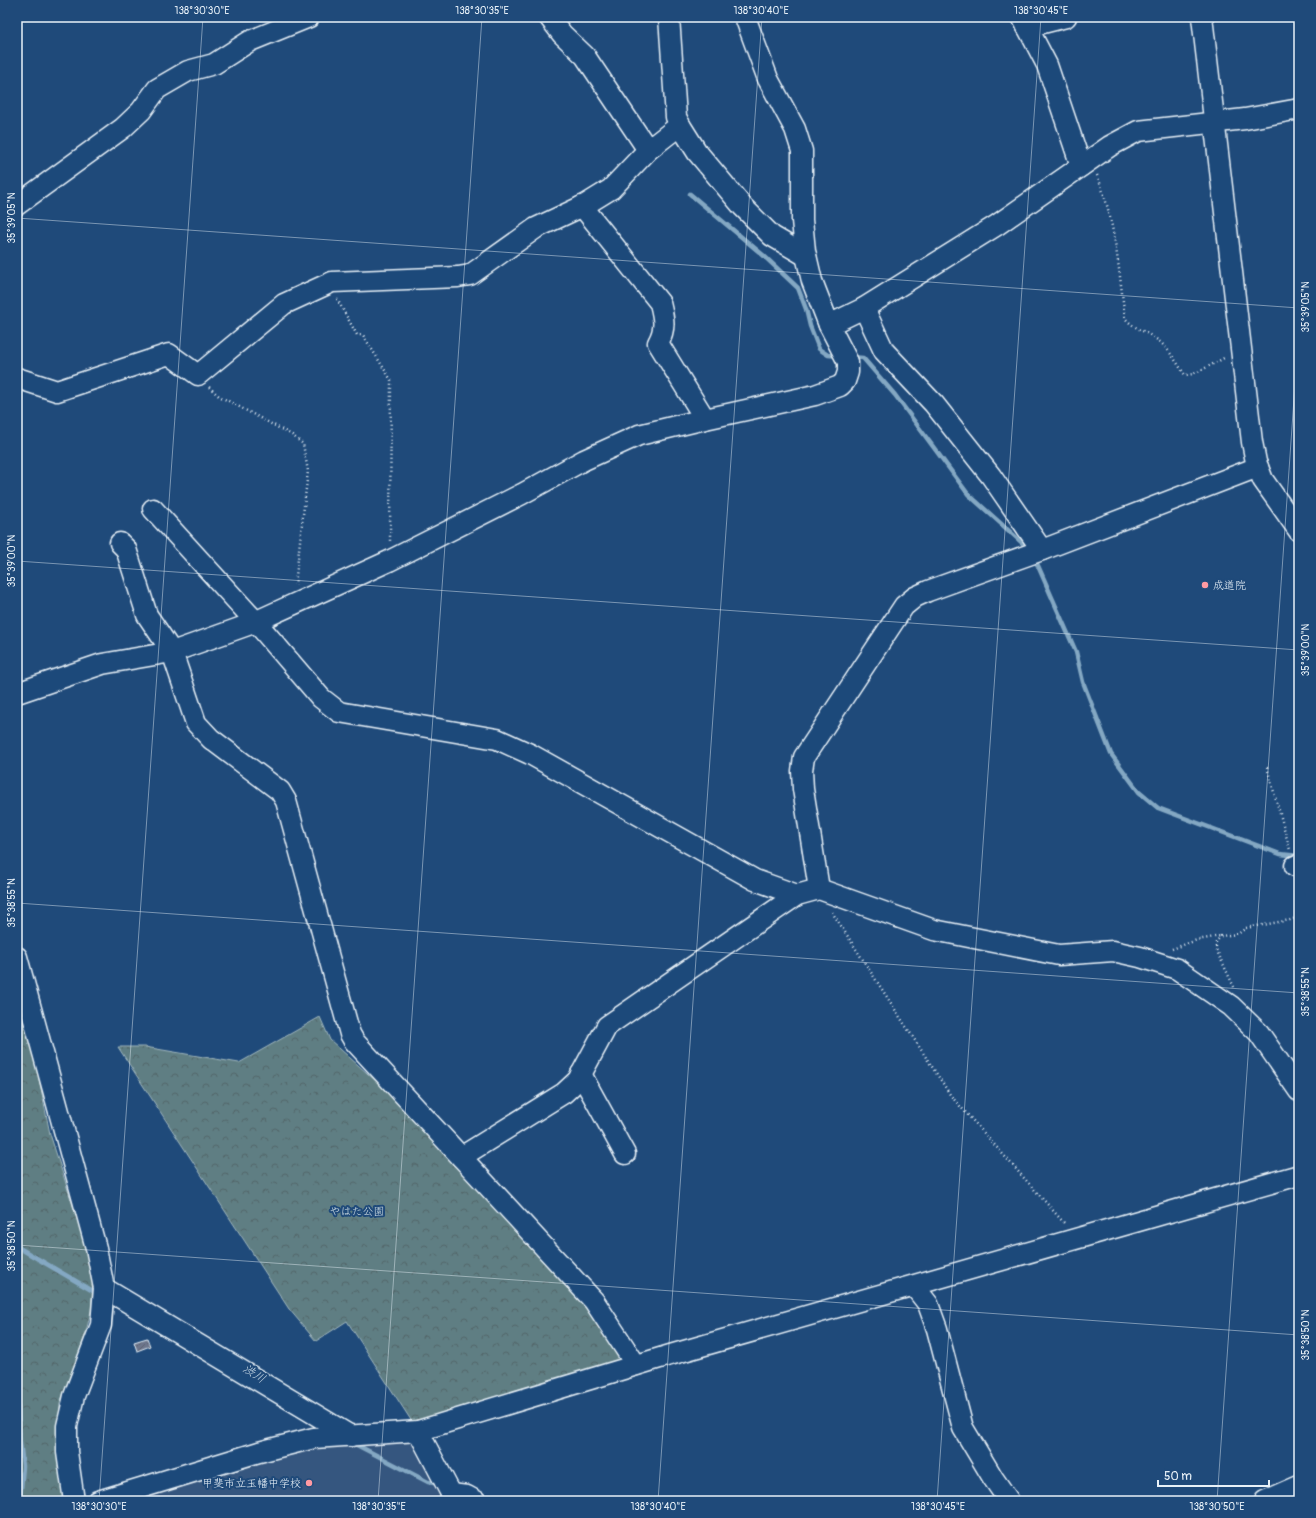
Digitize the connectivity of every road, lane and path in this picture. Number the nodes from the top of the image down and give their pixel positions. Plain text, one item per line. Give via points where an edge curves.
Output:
1 (309, 17) edge
2 (549, 17) edge
3 (669, 17) edge
4 (745, 17) edge
5 (1066, 17) edge
6 (1202, 17) edge
7 (1024, 22) edge
8 (1299, 110) edge
9 (1215, 123) junction
10 (680, 125) junction
11 (648, 150) junction
12 (1086, 163) junction
13 (17, 205) edge
14 (582, 206) junction
15 (806, 256) junction
16 (329, 284) junction
17 (864, 308) junction
18 (829, 325) junction
19 (1241, 348) junction
20 (198, 375) junction
21 (17, 378) edge
22 (705, 419) junction
23 (1258, 467) junction
24 (153, 509) dead end
25 (1298, 528) edge
26 (120, 543) dead end
27 (1042, 550) junction
28 (389, 561) junction
29 (293, 605) junction
30 (256, 622) junction
31 (172, 652) junction
32 (17, 694) edge
33 (1267, 767) dead end
34 (1297, 865) edge
35 (819, 888) junction
36 (797, 895) junction
37 (1299, 917) edge
38 (1221, 936) junction
39 (17, 957) edge
40 (1148, 959) junction
41 (1235, 988) dead end
42 (581, 1074) junction
43 (1299, 1091) edge
44 (625, 1154) dead end
45 (461, 1157) junction
46 (1299, 1175) edge
47 (1078, 1239) junction
48 (914, 1286) junction
49 (104, 1288) junction
50 (636, 1365) junction
51 (418, 1431) junction
52 (351, 1436) junction
53 (1299, 1486) edge
54 (453, 1497) edge
55 (74, 1501) edge
56 (98, 1501) edge
57 (476, 1501) edge
58 (1009, 1501) edge
59 (1265, 1501) edge

1 - 13 street via 250,41 214,64 188,72 157,89 124,128
2 - 11 street via 562,34 586,56
3 - 10 street via 676,117
4 - 15 street via 768,79 795,129 802,151 802,220
5 - 7 street
6 - 9 street
7 - 12 street via 1047,65
8 - 9 street
9 - 12 street via 1138,131
9 - 19 street
10 - 11 street
10 - 15 street via 697,152 743,207 772,236
11 - 14 street via 611,189
12 - 17 street via 997,225
12 - 19 path via 1104,192 1125,318 1131,325 1157,340 1176,360 1185,375 1194,374
14 - 16 street via 536,228 470,275
14 - 22 street via 660,302 664,318 663,334 658,343
15 - 18 street via 812,281
16 - 20 street via 284,304
16 - 28 path via 356,335 363,335 391,380
17 - 18 street
17 - 27 street via 884,351 934,404 991,476
18 - 22 street via 848,362 848,372 840,386 815,395
19 - 23 street via 1252,442
20 - 21 street via 169,354 57,392
20 - 29 path via 219,396 292,435 303,444 308,471
22 - 28 street via 639,435 584,460
23 - 25 street via 1263,480
23 - 27 street
24 - 30 street
26 - 31 street via 126,549 147,615
27 - 35 street via 928,591 904,606 808,750 803,764 803,789
28 - 29 street
29 - 30 street
30 - 31 street
30 - 36 street via 321,698 339,712 497,739 530,754 755,880
31 - 32 street via 102,664
31 - 45 street via 196,723 211,738 280,791 286,801 354,1041
33 - 34 path
35 - 36 street
35 - 40 street via 934,930 1059,955 1113,951
35 - 47 path via 830,909 952,1096
36 - 42 street via 607,1026
37 - 38 path via 1246,928 1238,934
38 - 40 path via 1197,940
38 - 41 path via 1216,942 1216,949
39 - 49 street via 96,1248
40 - 43 street via 1177,969 1231,1006 1259,1034
42 - 44 street
42 - 45 street via 564,1093
45 - 50 street via 594,1301
46 - 47 street
47 - 48 street
48 - 50 street
48 - 58 street via 928,1304 937,1329 963,1428
49 - 52 street
49 - 55 street via 101,1325 74,1396 67,1426 67,1452
50 - 51 street
51 - 52 street
51 - 54 street
52 - 56 street via 314,1438 259,1452
53 - 59 street
54 - 57 street via 467,1496

